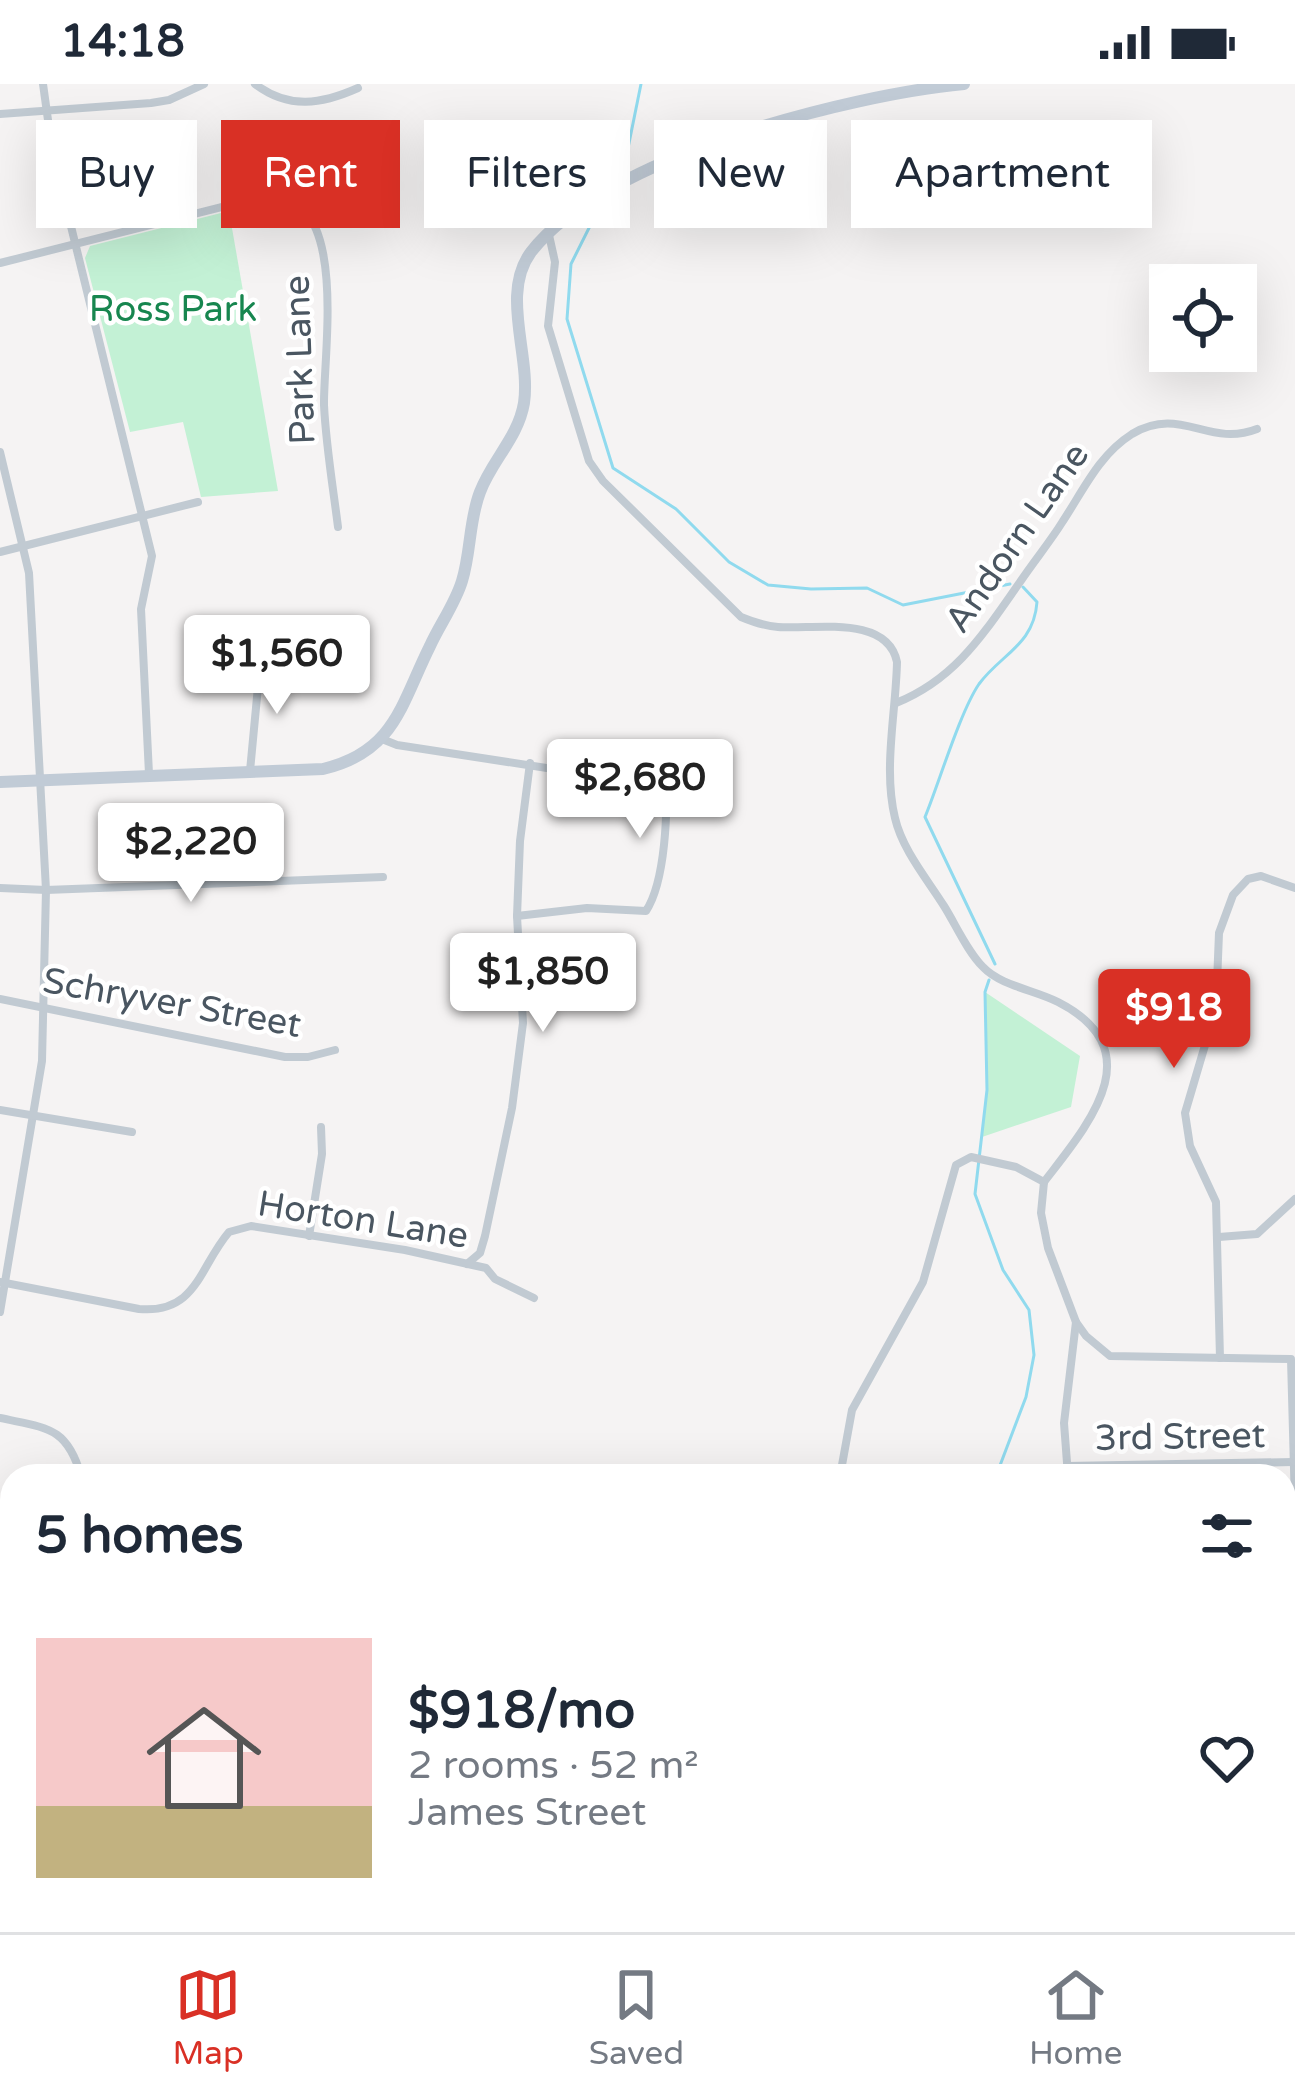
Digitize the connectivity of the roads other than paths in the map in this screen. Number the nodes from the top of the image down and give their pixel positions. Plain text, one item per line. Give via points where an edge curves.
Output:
1 (43, 84) edge
2 (204, 84) edge
3 (255, 84) edge
4 (964, 84) edge
5 (358, 88) dead end
6 (880, 89) edge
7 (47, 110) junction
8 (0, 114) edge
9 (549, 234) junction
10 (77, 244) junction
11 (0, 262) edge
12 (1257, 428) dead end
13 (0, 452) edge
14 (198, 502) dead end
15 (143, 516) junction
16 (338, 527) dead end
17 (23, 547) junction
18 (0, 552) edge
19 (331, 673) dead end
20 (896, 703) junction
21 (382, 739) junction
22 (530, 763) junction
23 (250, 771) junction
24 (149, 774) junction
25 (42, 779) junction
26 (0, 782) edge
27 (383, 877) dead end
28 (0, 888) edge
29 (1295, 888) edge
30 (46, 890) junction
31 (517, 916) junction
32 (0, 999) edge
33 (44, 1008) junction
34 (335, 1050) dead end
35 (0, 1110) edge
36 (34, 1116) junction
37 (320, 1127) dead end
38 (132, 1132) dead end
39 (1044, 1182) junction
40 (1295, 1199) edge
41 (309, 1236) junction
42 (1220, 1237) junction
43 (465, 1264) junction
44 (3, 1282) edge
45 (534, 1298) dead end
46 (0, 1312) edge
47 (1076, 1322) junction
48 (1220, 1358) junction
49 (0, 1418) edge
50 (1294, 1462) edge
51 (77, 1464) edge
52 (842, 1464) edge
53 (1067, 1464) edge
54 (1244, 1464) edge

1 - 7 street
2 - 7 street via 151,103
3 - 5 street via 306,103
4 - 6 street
6 - 9 street via 610,188
7 - 8 street
7 - 10 street
9 - 20 street via 555,262 548,326 583,448 602,481 741,617 770,627 840,627 885,641 896,655
9 - 21 street via 525,262 518,287 520,422 479,494 458,592
10 - 11 street
10 - 15 street
10 - 16 street, Park Lane via 265,196 310,213 326,266 325,422
12 - 20 street, Andorn Lane via 1231,437 1166,423 1122,441 964,660
13 - 17 street
14 - 15 street
15 - 17 street
15 - 24 street via 152,556 141,609
17 - 18 street
17 - 25 street
19 - 23 street via 320,649 261,655
20 - 39 street via 894,815 912,855 982,967 1078,1014 1105,1053 1096,1113
21 - 22 street
21 - 23 street via 339,765
22 - 31 street
22 - 31 street via 664,775 661,864 642,912
23 - 24 street
24 - 25 street
25 - 26 street
25 - 30 street
27 - 30 street
28 - 30 street
29 - 42 street via 1248,879 1219,933 1216,1008 1185,1124 1210,1182
30 - 33 street
31 - 43 street via 523,1024 512,1108 480,1253
32 - 33 street, Schryver Street
33 - 34 street, Schryver Street via 285,1057
33 - 36 street
35 - 36 street
36 - 38 street
36 - 44 street
37 - 41 street
39 - 47 street via 1048,1248
39 - 52 street via 971,1156 956,1166 923,1282 852,1410
40 - 42 street via 1257,1234
41 - 43 street, Horton Lane
41 - 44 street, Horton Lane via 236,1227 194,1288 161,1309
42 - 48 street
43 - 45 street, Horton Lane
44 - 46 street
47 - 48 street via 1110,1356
47 - 53 street
48 - 50 street via 1291,1359
49 - 51 street via 52,1429
50 - 54 street, 3rd Street

